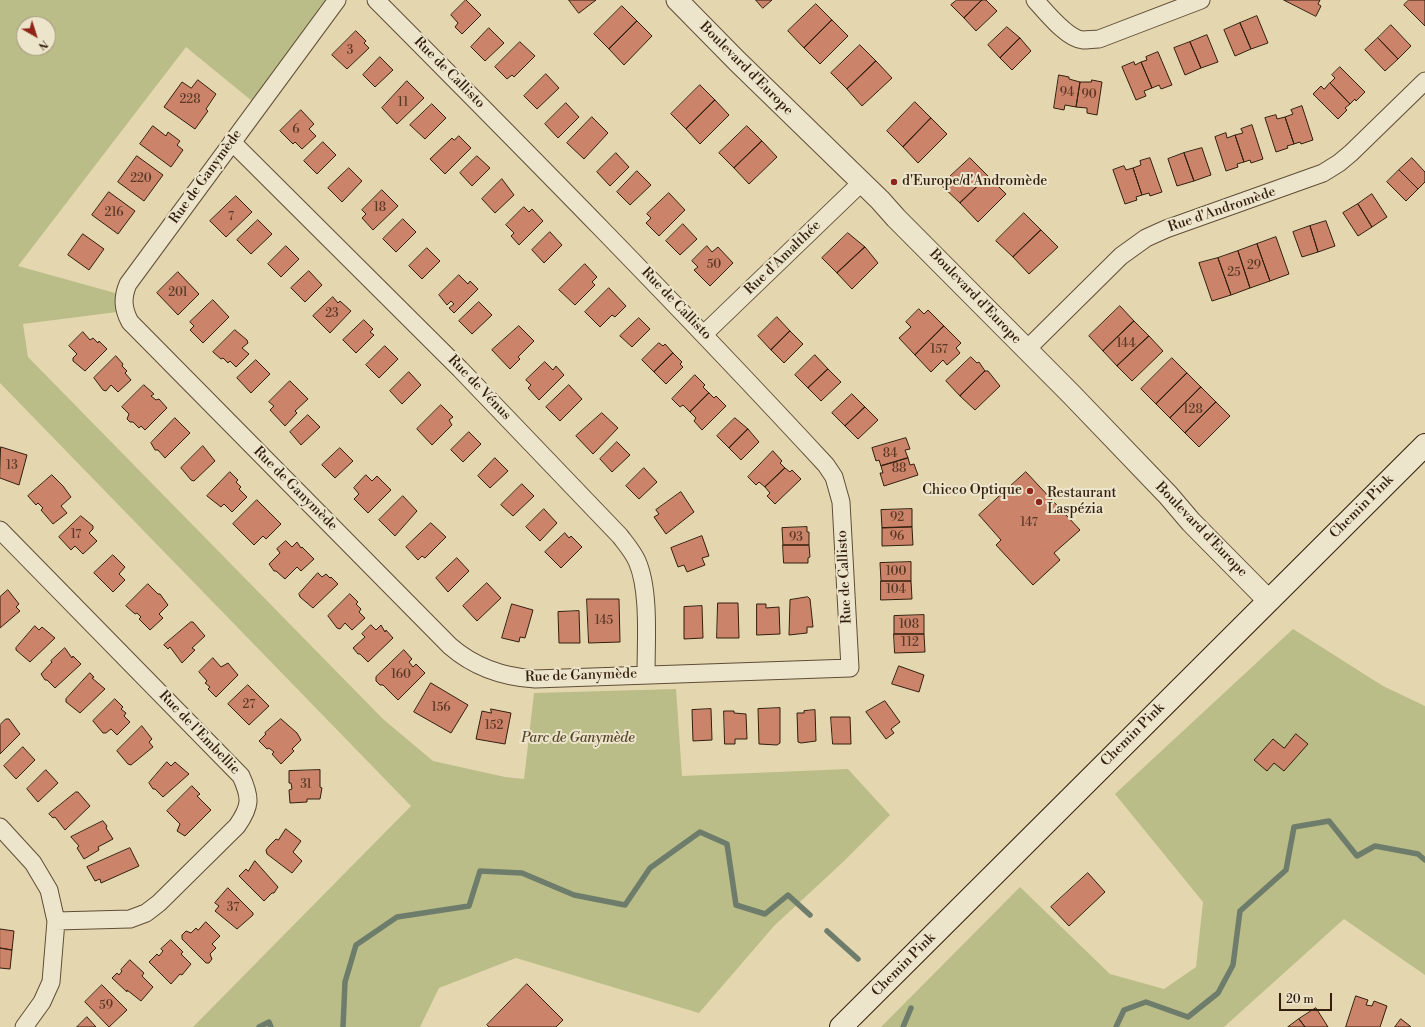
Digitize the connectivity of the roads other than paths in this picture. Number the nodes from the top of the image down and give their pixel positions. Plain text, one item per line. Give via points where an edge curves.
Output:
1 (337, 0) edge
2 (376, 0) edge
3 (677, 0) edge
4 (1035, 0) edge
5 (1201, 0) edge
6 (1425, 81) edge
7 (232, 142) junction
8 (862, 182) junction
9 (704, 334) junction
10 (1026, 350) junction
11 (1425, 445) edge
12 (0, 530) edge
13 (1268, 600) junction
14 (850, 668) joint
15 (646, 674) junction
16 (0, 827) edge
17 (56, 922) junction
18 (24, 1027) edge
19 (841, 1027) edge

1 - 7 street, Rue de Ganymède
2 - 9 street, Rue de Callisto via 597,222
3 - 8 street, Boulevard d'Europe
4 - 5 street via 1059,25 1081,40 1099,38
6 - 10 street, Rue d'Andromède via 1351,153 1323,173 1166,229 1132,247
7 - 15 street, Rue de Vénus via 460,369 620,536 637,562 641,575 645,604
7 - 15 street, Rue de Ganymède via 128,284 123,303 130,322 461,656 494,672 519,678
8 - 9 street, Rue d'Amalthée
8 - 10 street, Boulevard d'Europe
9 - 14 street, Rue de Callisto via 826,465 834,477 841,502
10 - 13 street, Boulevard d'Europe
11 - 13 main road, Chemin Pink
12 - 17 street, Rue de l'Embellie via 241,776 248,796 249,803 237,826 146,913 130,919
13 - 19 main road, Chemin Pink
14 - 15 street, Rue de Ganymède
16 - 17 street via 33,863 49,890
17 - 18 street via 51,982 42,1002

